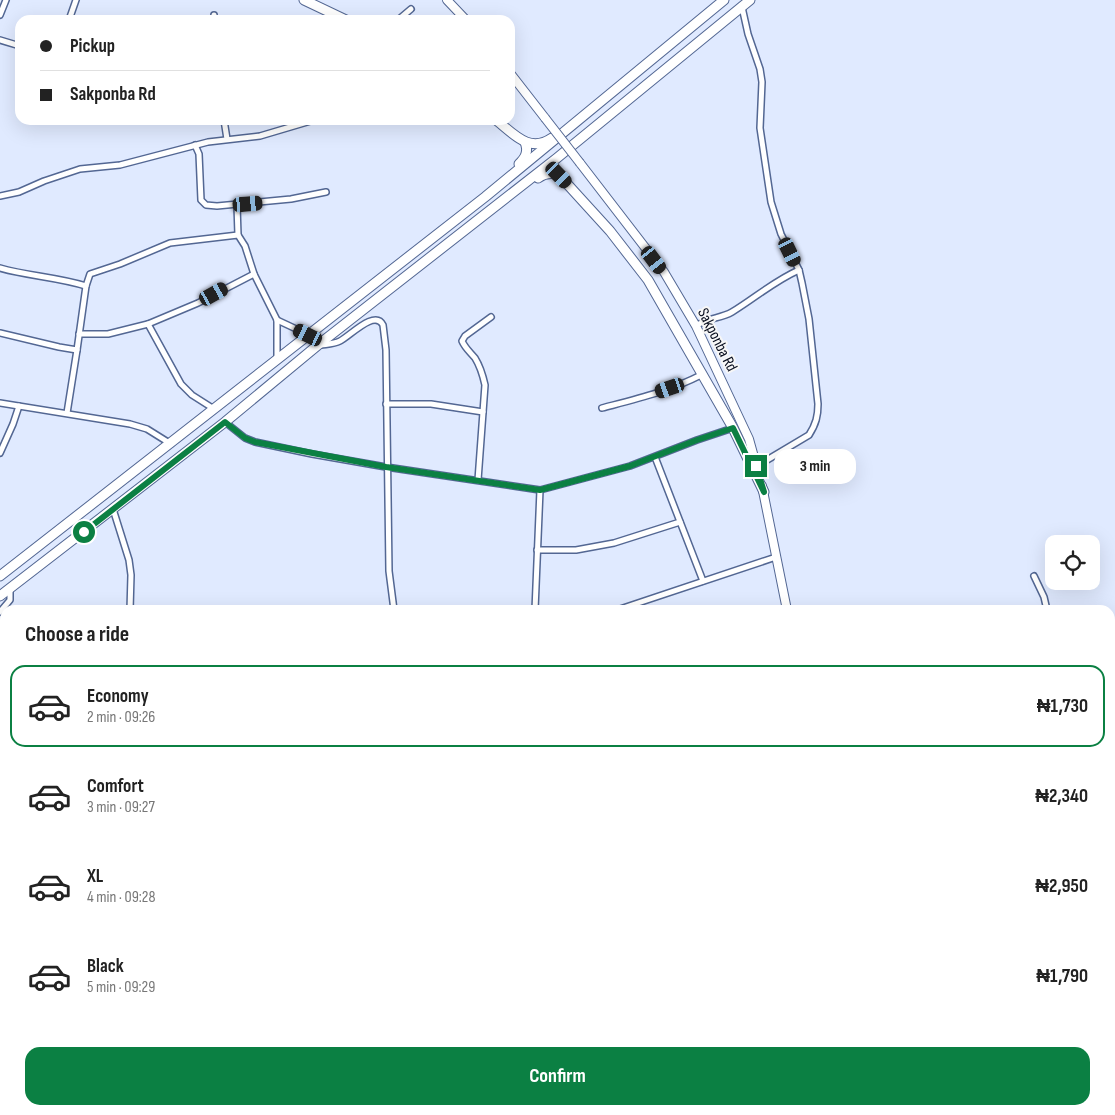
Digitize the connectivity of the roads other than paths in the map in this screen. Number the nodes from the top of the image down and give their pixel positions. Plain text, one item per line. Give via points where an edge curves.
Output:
1 (6, 0) edge
2 (76, 0) edge
3 (304, 0) edge
4 (447, 0) edge
5 (724, 0) edge
6 (750, 0) edge
7 (742, 6) junction
8 (410, 9) dead end
9 (0, 15) edge
10 (71, 15) edge
11 (336, 15) edge
12 (403, 15) edge
13 (461, 15) edge
14 (0, 40) edge
15 (15, 44) edge
16 (515, 79) edge
17 (595, 107) junction
18 (610, 114) junction
19 (225, 125) edge
20 (297, 125) edge
21 (503, 125) edge
22 (227, 139) junction
23 (525, 142) junction
24 (195, 145) junction
25 (559, 175) junction
26 (500, 185) junction
27 (326, 192) dead end
28 (0, 196) edge
29 (505, 199) junction
30 (237, 205) junction
31 (238, 235) junction
32 (0, 268) edge
33 (799, 270) junction
34 (254, 274) junction
35 (86, 286) junction
36 (491, 317) dead end
37 (277, 320) junction
38 (148, 324) junction
39 (696, 326) junction
40 (0, 333) edge
41 (79, 334) junction
42 (308, 335) junction
43 (318, 345) junction
44 (77, 350) junction
45 (277, 360) junction
46 (701, 375) junction
47 (0, 403) edge
48 (386, 404) junction
49 (19, 406) junction
50 (602, 408) dead end
51 (214, 409) junction
52 (483, 412) junction
53 (67, 413) junction
54 (225, 422) junction
55 (733, 428) junction
56 (171, 444) junction
57 (0, 453) edge
58 (655, 457) junction
59 (756, 466) junction
60 (386, 467) junction
61 (478, 480) junction
62 (540, 490) junction
63 (764, 492) junction
64 (113, 508) junction
65 (74, 519) junction
66 (680, 522) junction
67 (84, 532) junction
68 (537, 550) junction
69 (776, 557) junction
70 (0, 576) edge
71 (1034, 576) dead end
72 (703, 581) junction
73 (10, 588) junction
74 (0, 596) edge
75 (6, 605) edge
76 (129, 605) edge
77 (393, 605) edge
78 (534, 605) edge
79 (632, 605) edge
80 (786, 605) edge
81 (1046, 605) edge

1 - 9 street
2 - 10 street
3 - 11 highway
4 - 13 main road
5 - 17 highway
6 - 7 highway
7 - 18 highway
7 - 33 street via 762,82 760,128 771,202 781,234
8 - 12 street
14 - 15 street
16 - 39 main road, Sakponba Rd, bridge via 664,272
17 - 23 highway via 548,140 540,144
17 - 26 highway
18 - 25 highway via 563,157 557,168
18 - 29 highway
19 - 22 street
20 - 22 street via 260,136
21 - 23 highway
22 - 24 street
23 - 26 highway via 525,158
24 - 28 street via 120,164 80,169
24 - 30 street via 200,154 202,200 206,205
25 - 29 highway via 546,173
25 - 46 highway via 610,231 648,280
26 - 42 highway
27 - 30 street
29 - 43 highway
30 - 31 street
31 - 34 street
31 - 35 street via 170,243 90,274
32 - 35 street
33 - 39 street via 724,316 704,320
33 - 59 street via 809,319 818,417 809,435
34 - 37 street
34 - 38 street
35 - 41 street
36 - 52 street via 462,341 474,357 486,385
37 - 42 street
37 - 45 street
38 - 41 street via 108,334
38 - 51 street via 181,384
39 - 59 main road, Sakponba Rd via 748,439
40 - 44 street
41 - 44 street
42 - 45 highway
43 - 48 street via 343,340 372,320 382,322 386,350
43 - 54 highway
44 - 53 street
45 - 51 highway
46 - 50 street via 683,384
46 - 55 highway
47 - 49 street
48 - 52 street via 431,404
48 - 60 street
49 - 53 street
49 - 57 street
51 - 56 highway
52 - 61 street
53 - 56 street via 130,424 146,429
54 - 60 street via 255,442
54 - 64 highway
55 - 58 street
55 - 63 highway
56 - 65 highway
58 - 62 street
58 - 66 street
59 - 63 main road, Sakponba Rd
60 - 61 street
60 - 77 street via 389,571
61 - 62 street
62 - 68 street
63 - 69 main road, Sakponba Rd
64 - 67 highway
64 - 76 street via 129,560
65 - 67 highway
65 - 70 highway
66 - 68 street via 614,543 576,550
66 - 72 street
67 - 73 highway
68 - 78 street
69 - 72 street
69 - 80 main road, Sakponba Rd
71 - 81 street
72 - 79 street
73 - 74 highway
73 - 75 street via 10,600

